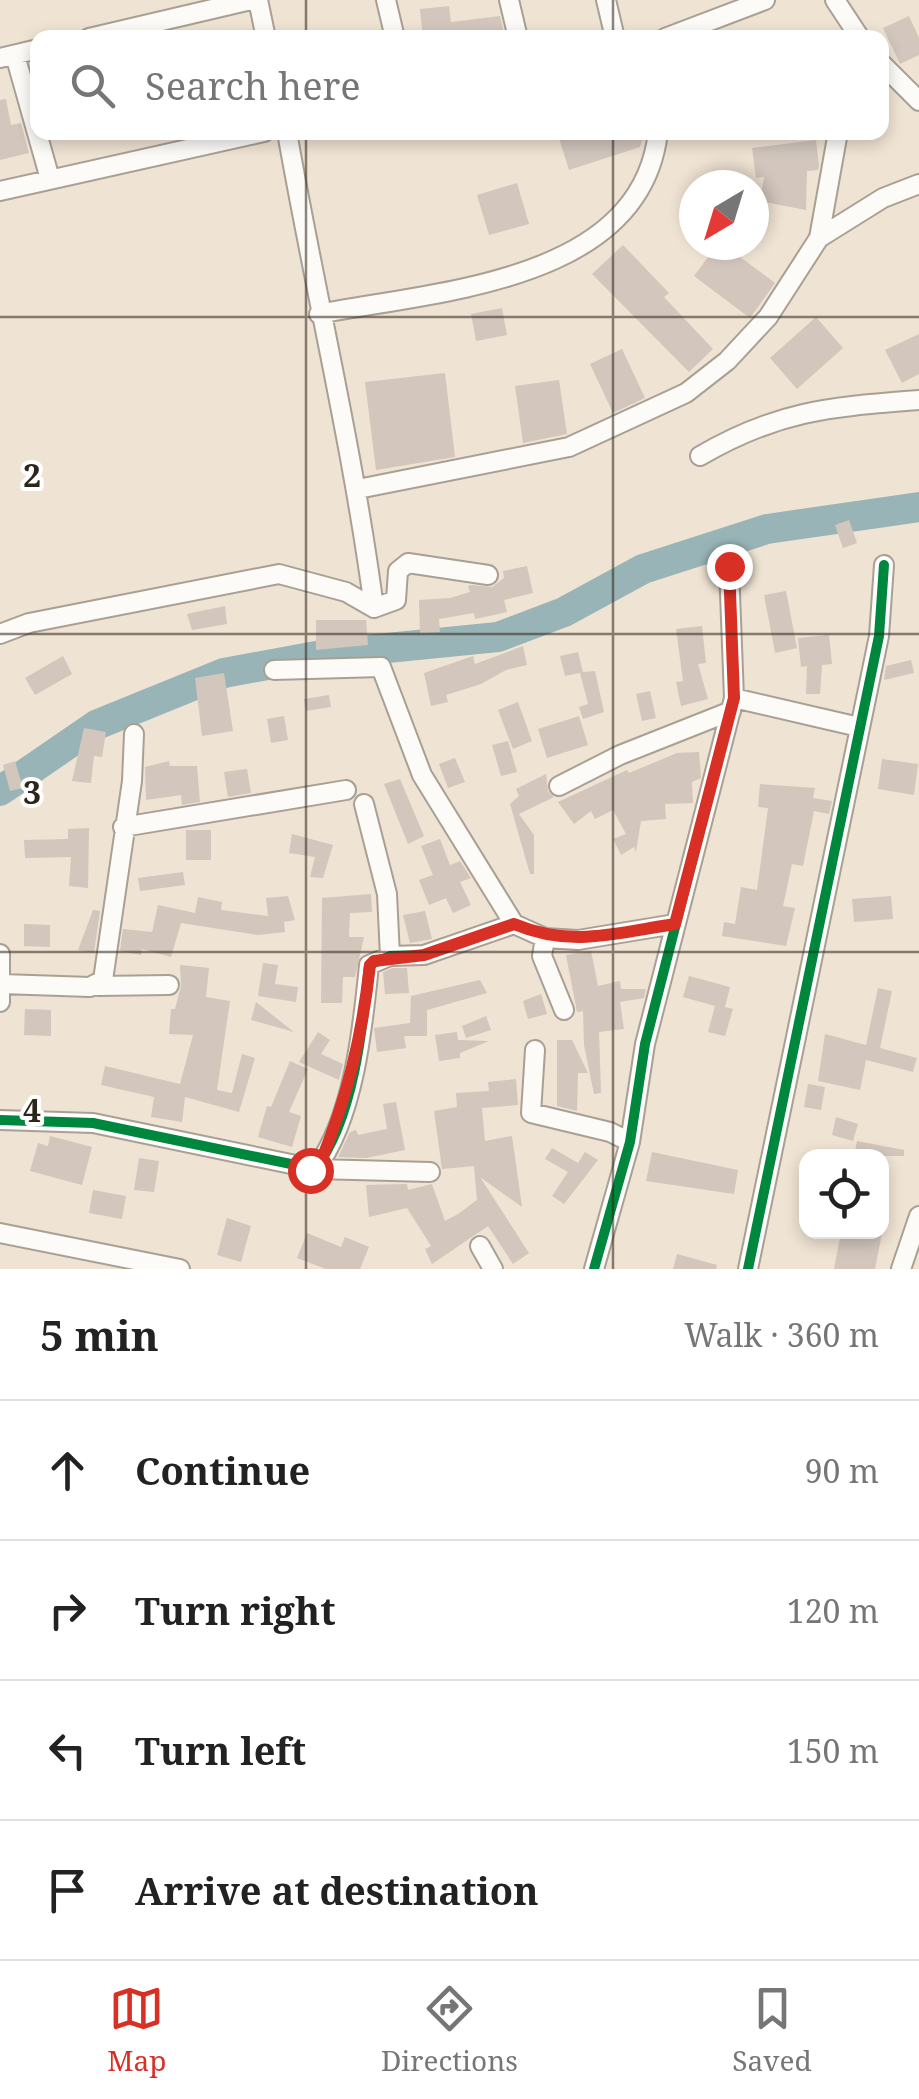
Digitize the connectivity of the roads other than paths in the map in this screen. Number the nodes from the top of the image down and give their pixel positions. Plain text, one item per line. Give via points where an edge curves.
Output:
1 (250, 0) edge
2 (258, 0) edge
3 (386, 0) edge
4 (509, 0) edge
5 (606, 0) edge
6 (765, 0) edge
7 (837, 7) edge
8 (123, 30) edge
9 (264, 30) edge
10 (393, 30) edge
11 (516, 30) edge
12 (612, 30) edge
13 (686, 30) edge
14 (854, 30) edge
15 (8, 56) edge
16 (889, 71) edge
17 (919, 101) edge
18 (30, 121) edge
19 (36, 140) edge
20 (228, 140) edge
21 (287, 140) edge
22 (657, 140) edge
23 (837, 140) edge
24 (50, 180) junction
25 (0, 191) edge
26 (917, 191) edge
27 (819, 238) junction
28 (319, 314) junction
29 (919, 400) edge
30 (700, 456) dead end
31 (358, 489) junction
32 (884, 565) dead end
33 (729, 566) dead end
34 (488, 575) dead end
35 (374, 608) junction
36 (0, 634) edge
37 (274, 670) dead end
38 (733, 705) junction
39 (859, 727) junction
40 (134, 734) dead end
41 (559, 786) dead end
42 (346, 790) dead end
43 (364, 804) dead end
44 (123, 827) junction
45 (514, 924) junction
46 (675, 924) junction
47 (546, 938) junction
48 (0, 954) edge
49 (390, 956) junction
50 (169, 985) dead end
51 (98, 986) junction
52 (1, 993) edge
53 (564, 1010) dead end
54 (535, 1050) dead end
55 (0, 1120) edge
56 (630, 1142) junction
57 (316, 1169) junction
58 (430, 1172) dead end
59 (917, 1227) edge
60 (0, 1234) edge
61 (480, 1246) dead end
62 (180, 1269) edge
63 (493, 1269) edge
64 (594, 1269) edge
65 (748, 1269) edge
66 (902, 1269) edge

1 - 8 street
2 - 9 street
3 - 10 street
4 - 11 street
5 - 12 street
6 - 13 street
7 - 14 street
15 - 18 street
16 - 17 street
19 - 24 street
20 - 24 street
21 - 28 street
22 - 28 street via 636,199 605,230 557,260 517,275
23 - 27 street
24 - 25 street
26 - 27 street via 883,198
27 - 31 street via 768,317 686,392 569,447
28 - 31 street
29 - 30 street via 810,409 745,430
31 - 35 street
32 - 39 street via 879,636
33 - 38 street
34 - 35 street via 408,563 398,572 396,600
35 - 36 street via 346,592 279,574
37 - 45 street via 381,666 422,776
38 - 39 street
38 - 41 street
38 - 46 street
39 - 65 street
40 - 44 street
42 - 44 street
43 - 49 street via 387,894
44 - 51 street
45 - 47 street
45 - 49 street via 424,955
46 - 47 street via 578,940
46 - 56 street via 645,1044
47 - 53 street via 542,956
48 - 52 street
49 - 57 street via 370,965 346,1100
50 - 51 street
51 - 52 street
54 - 56 street via 531,1113
55 - 57 street via 93,1122
56 - 64 street
57 - 58 street
59 - 66 street
60 - 62 street
61 - 63 street

